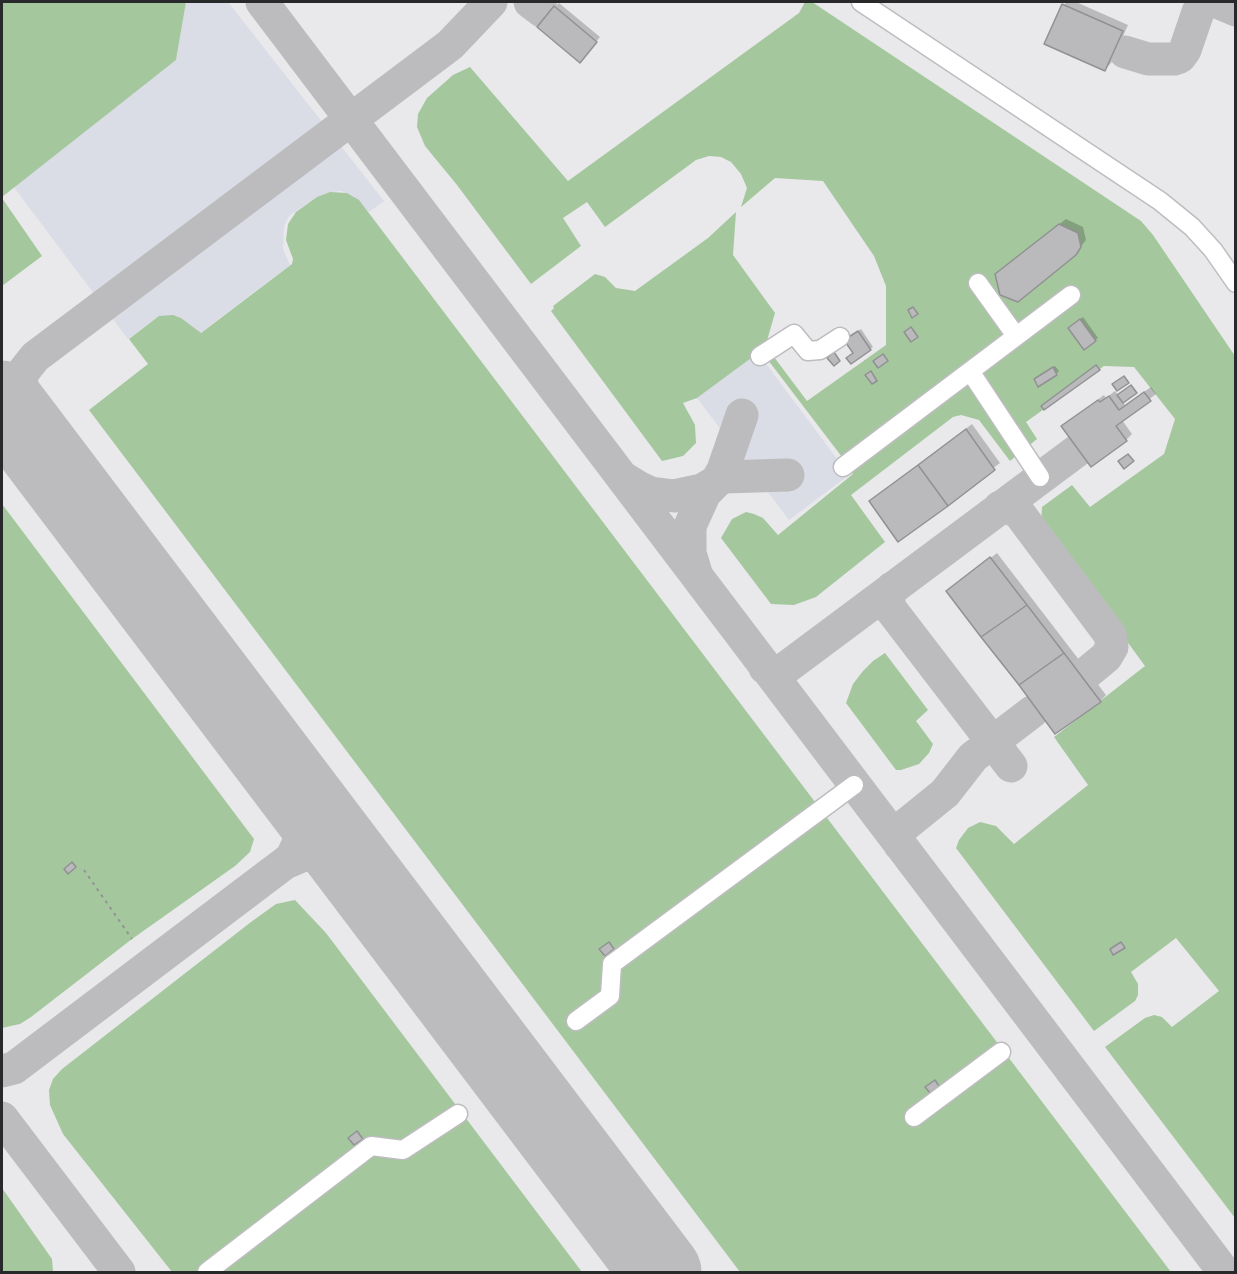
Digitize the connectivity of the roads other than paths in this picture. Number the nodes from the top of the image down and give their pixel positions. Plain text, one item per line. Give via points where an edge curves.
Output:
1 (861, 2) edge
2 (978, 283) dead end
3 (1236, 283) edge
4 (1071, 295) dead end
5 (1016, 336) junction
6 (840, 337) dead end
7 (760, 356) dead end
8 (970, 371) junction
9 (843, 467) dead end
10 (1040, 477) dead end
11 (854, 785) dead end
12 (576, 1021) dead end
13 (1001, 1052) dead end
14 (458, 1114) dead end
15 (914, 1117) dead end
16 (207, 1272) edge

1 - 3 lane via 1160,201 1192,227
2 - 5 lane
4 - 5 lane
5 - 8 lane
6 - 7 lane via 820,350 808,351 794,334
8 - 9 lane
8 - 10 lane
11 - 12 lane via 612,964 610,996
13 - 15 lane
14 - 16 lane via 403,1150 371,1146

